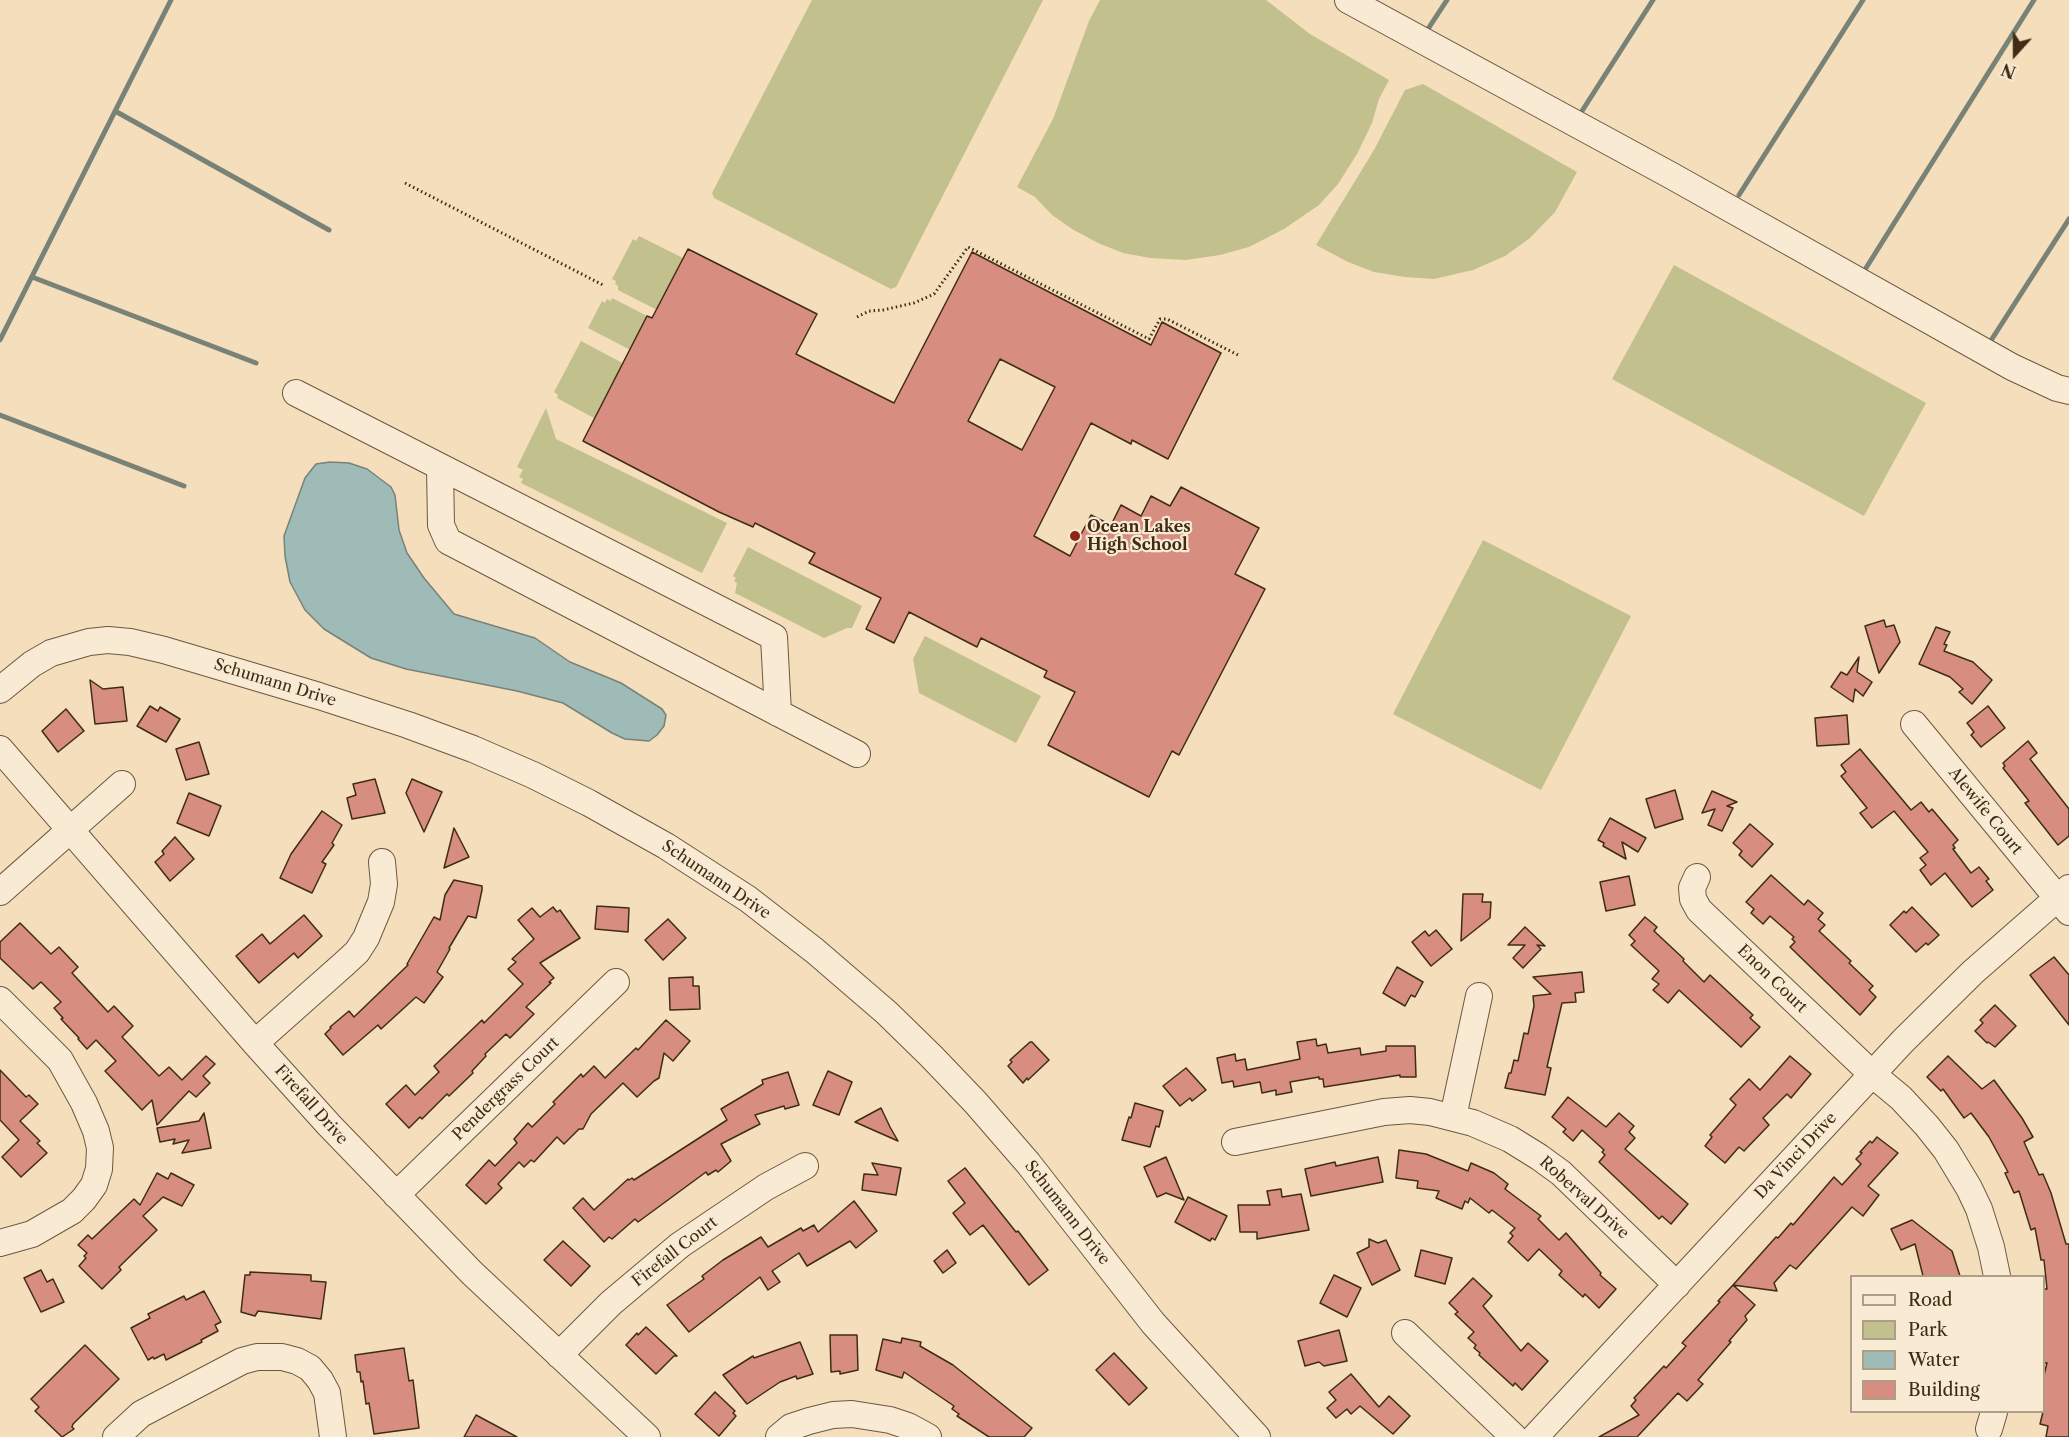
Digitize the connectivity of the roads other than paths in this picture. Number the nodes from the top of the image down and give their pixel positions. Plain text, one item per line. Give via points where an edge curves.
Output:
1 (1348, 0) edge
2 (2069, 391) edge
3 (296, 393) dead end
4 (440, 468) junction
5 (0, 690) edge
6 (778, 713) junction
7 (1914, 724) dead end
8 (0, 749) edge
9 (857, 754) dead end
10 (122, 784) dead end
11 (71, 829) junction
12 (382, 862) dead end
13 (1697, 877) dead end
14 (0, 892) edge
15 (2065, 899) edge
16 (616, 982) dead end
17 (1479, 996) dead end
18 (0, 1000) edge
19 (255, 1043) junction
20 (1872, 1074) junction
21 (1453, 1117) junction
22 (1234, 1142) dead end
23 (805, 1166) dead end
24 (396, 1195) junction
25 (0, 1243) edge
26 (1997, 1275) edge
27 (1677, 1285) junction
28 (1405, 1333) dead end
29 (559, 1356) junction
30 (116, 1437) edge
31 (333, 1437) edge
32 (647, 1437) edge
33 (780, 1437) edge
34 (928, 1437) edge
35 (1257, 1437) edge
36 (1514, 1437) edge
37 (1535, 1437) edge

1 - 2 street via 2012,367
3 - 4 street
4 - 6 street via 441,525 448,542
4 - 6 street via 774,637
5 - 35 street, Schumann Drive via 51,653 89,642 130,642 320,696 473,749 589,803 666,846 748,899 815,951 932,1057 1028,1163 1154,1323
6 - 9 street
7 - 15 street, Alewife Court
8 - 11 street, Firefall Drive
10 - 11 street
11 - 14 street
11 - 19 street, Firefall Drive
12 - 19 street via 381,902 362,945
13 - 20 street, Enon Court via 1692,888 1699,910
15 - 20 street, Da Vinci Drive via 1973,972
16 - 24 street, Pendergrass Court
17 - 21 street
18 - 25 street via 60,1060 84,1102 100,1148 94,1185 72,1211 32,1234
19 - 24 street, Firefall Drive
20 - 26 street, Enon Court via 1901,1098 1946,1150 1979,1209
20 - 27 street, Da Vinci Drive
21 - 22 street, Roberval Drive via 1410,1110 1384,1112
21 - 27 street, Roberval Drive via 1510,1139 1561,1173
23 - 29 street, Firefall Court via 680,1245 610,1303
24 - 29 street, Firefall Drive
27 - 37 street, Da Vinci Drive
28 - 36 street
29 - 32 street, Firefall Drive
30 - 31 street via 141,1414 242,1361 282,1357 310,1368 320,1380 327,1393
33 - 34 street via 791,1427 809,1421 852,1414 890,1420

